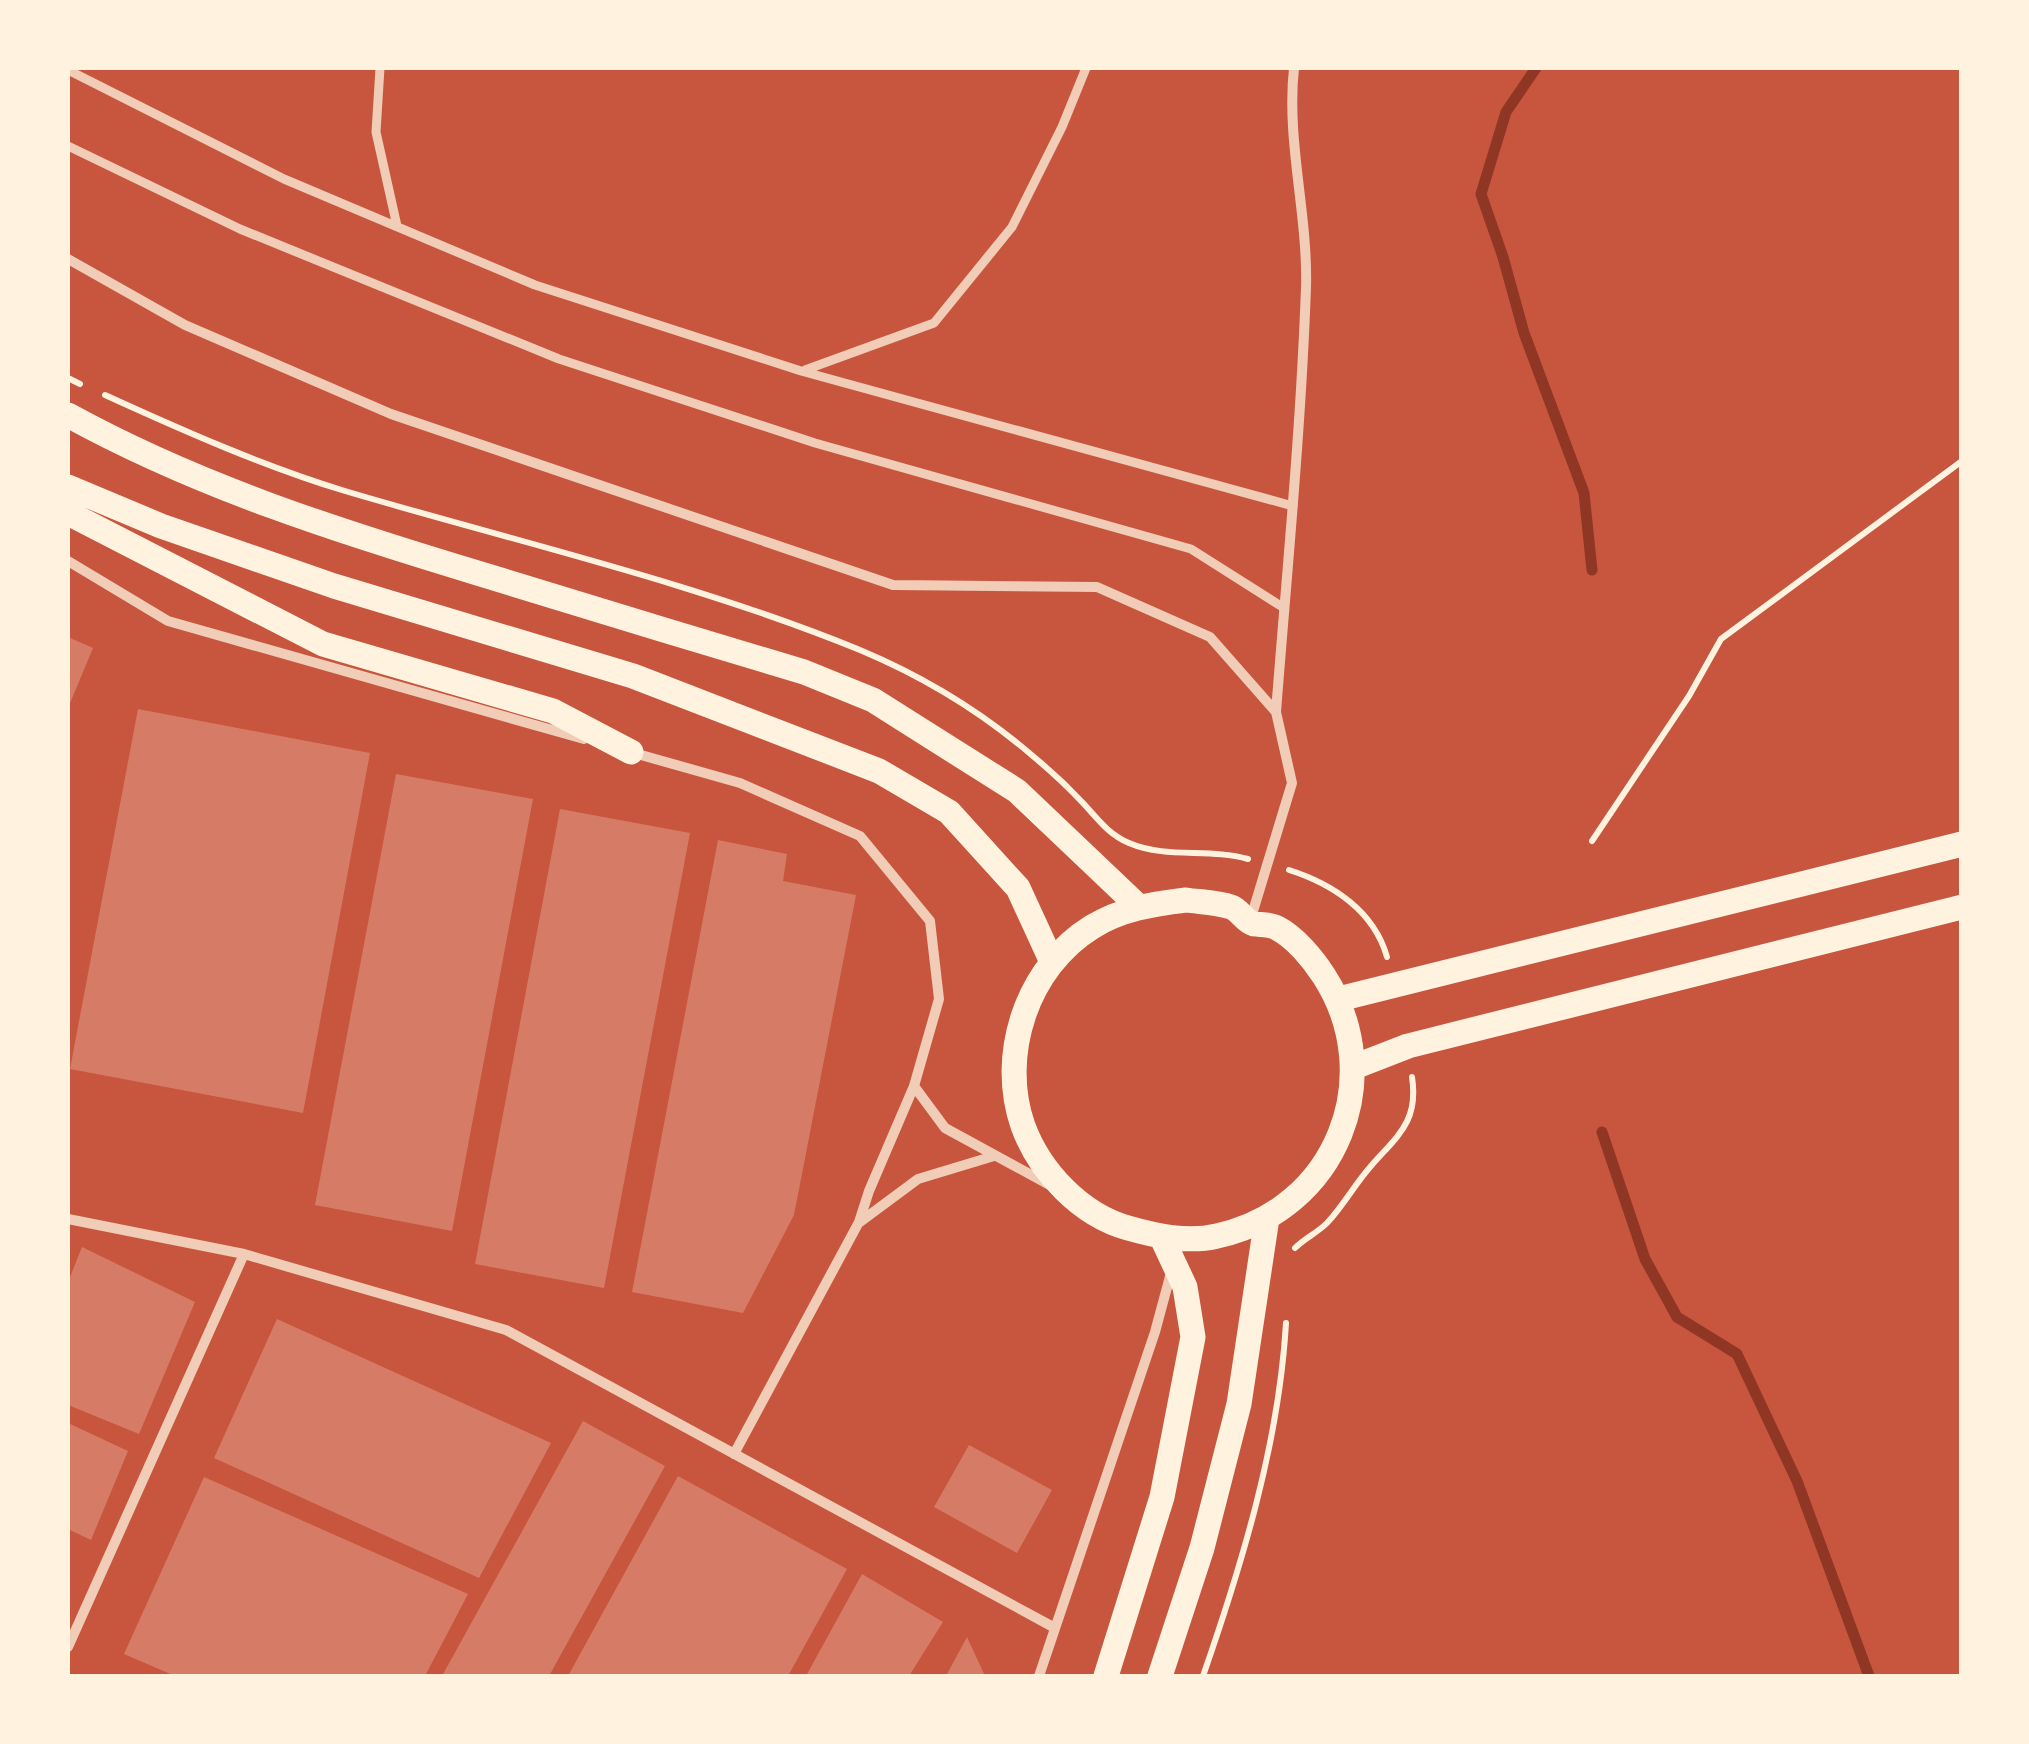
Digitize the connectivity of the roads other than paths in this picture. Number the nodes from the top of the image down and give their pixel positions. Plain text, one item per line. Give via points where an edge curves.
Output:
1 (380, 68) edge
2 (1086, 68) edge
3 (1294, 68) edge
4 (68, 70) edge
5 (68, 146) edge
6 (397, 226) junction
7 (68, 260) edge
8 (802, 371) junction
9 (68, 415) edge
10 (68, 487) edge
11 (1293, 506) junction
12 (68, 514) edge
13 (68, 561) edge
14 (1284, 608) junction
15 (1276, 712) junction
16 (631, 752) junction
17 (1962, 844) edge
18 (1138, 906) junction
19 (1962, 908) edge
20 (1250, 923) junction
21 (1052, 962) junction
22 (1338, 999) junction
23 (1354, 1067) junction
24 (914, 1086) junction
25 (994, 1156) junction
26 (1072, 1197) junction
27 (1268, 1218) junction
28 (68, 1219) edge
29 (860, 1222) junction
30 (1162, 1238) junction
31 (244, 1254) junction
32 (1173, 1263) junction
33 (734, 1454) junction
34 (1055, 1628) junction
35 (68, 1647) edge
36 (1040, 1676) edge
37 (1106, 1676) edge
38 (1160, 1676) edge

1 - 6 street via 376,132
2 - 8 street via 1012,227 934,323
3 - 11 street via 1290,104 1306,282
4 - 6 street via 284,179
5 - 14 street via 240,229 559,360 815,442 1191,549
6 - 8 street via 535,284
7 - 15 street via 186,325 392,414 892,585 1097,587 1210,637
8 - 11 street
9 - 18 main road via 235,494 804,672 873,700 1017,792
10 - 21 main road via 334,586 633,676 880,771 949,812 1018,888
11 - 14 street
12 - 16 main road via 323,644 553,711
13 - 16 street via 168,620
14 - 15 street
15 - 20 street via 1292,783
16 - 24 street via 740,783 860,836 930,921 940,999
17 - 22 main road
18 - 20 main road via 1202,902 1233,907
18 - 21 main road via 1091,927
19 - 23 main road via 1408,1046
20 - 22 main road via 1276,927 1312,958
21 - 26 main road via 1029,999 1016,1040 1014,1083 1023,1126 1043,1164
22 - 23 main road
23 - 27 main road via 1349,1112 1332,1154 1304,1190
24 - 25 street via 945,1128
24 - 29 street
25 - 26 street
25 - 29 street via 918,1179
26 - 30 main road via 1114,1224
27 - 30 main road via 1216,1236
27 - 38 main road via 1239,1404
28 - 31 street
29 - 33 street
30 - 32 main road
31 - 33 street via 506,1330
31 - 35 street
32 - 34 street
32 - 37 main road via 1193,1336 1162,1498
33 - 34 street
34 - 36 street

